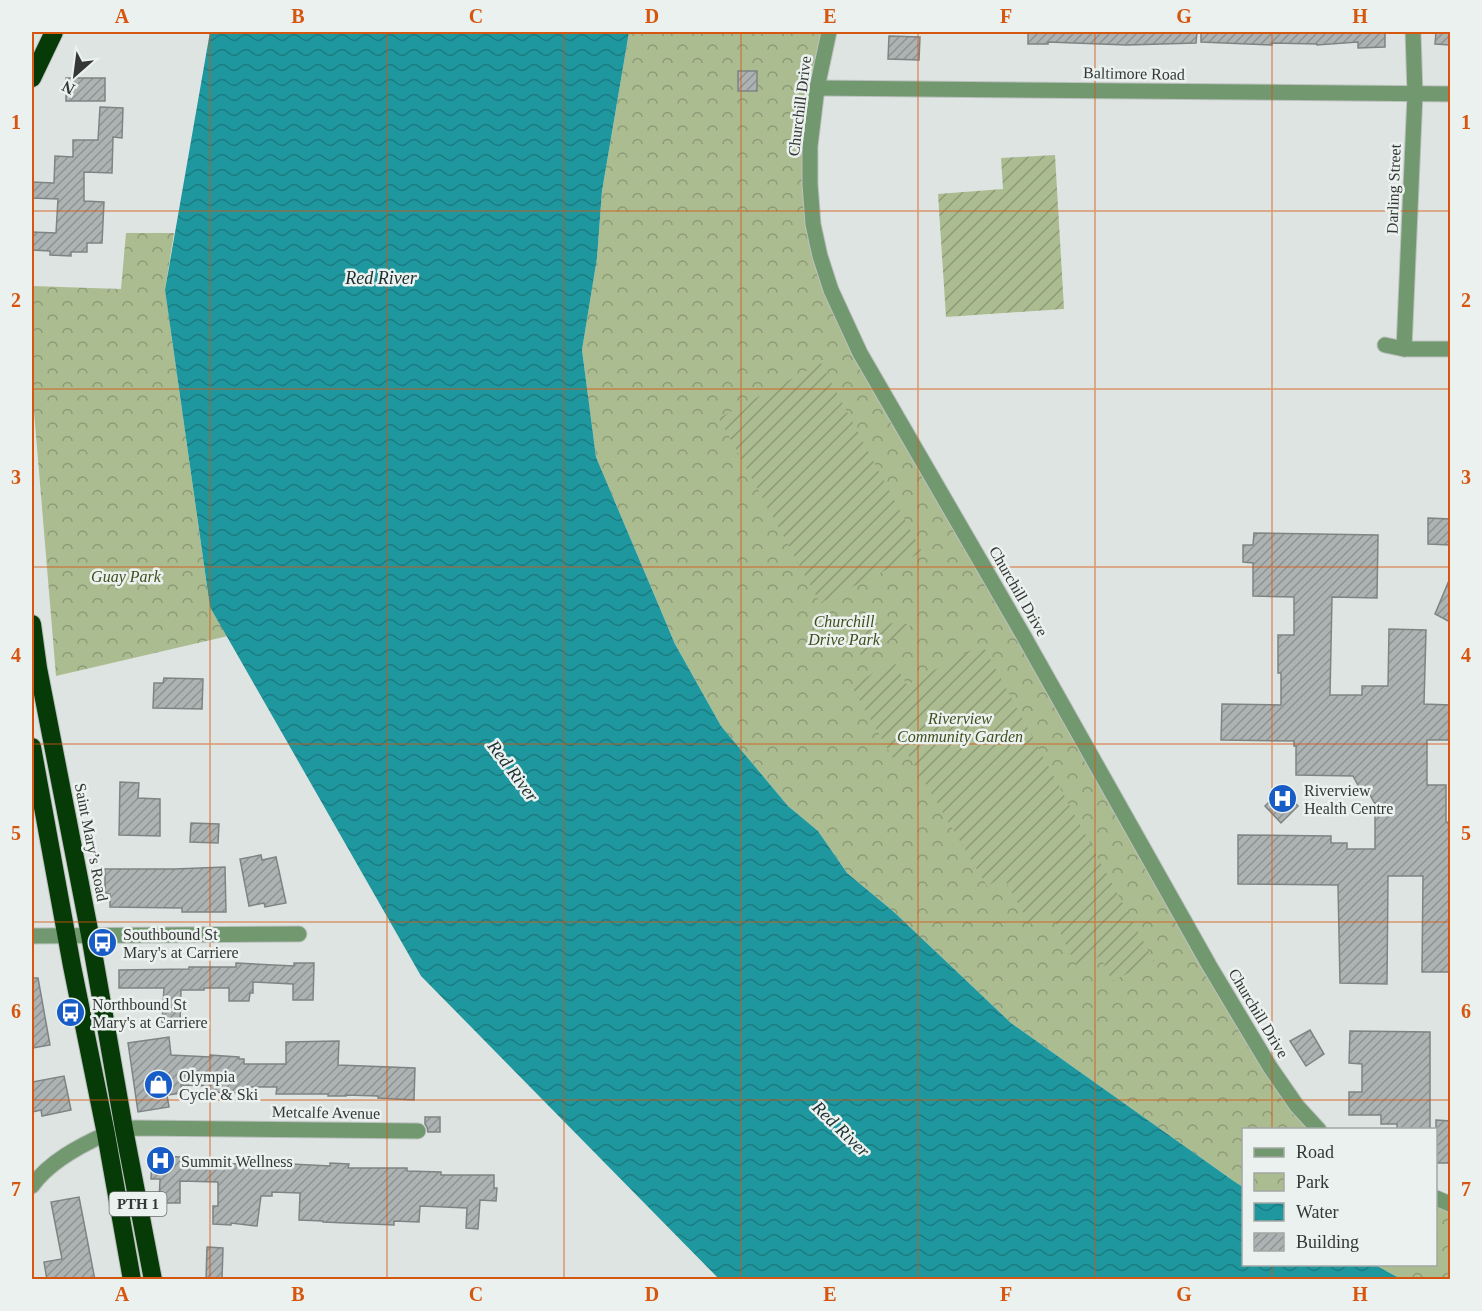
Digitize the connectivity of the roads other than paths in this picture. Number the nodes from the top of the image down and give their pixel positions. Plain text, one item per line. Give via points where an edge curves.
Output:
1 (54, 32) edge
2 (829, 32) edge
3 (1413, 32) edge
4 (32, 78) edge
5 (817, 88) junction
6 (1415, 94) junction
7 (1450, 94) edge
8 (1384, 345) dead end
9 (1404, 349) junction
10 (1450, 349) edge
11 (32, 624) edge
12 (38, 696) edge
13 (32, 747) edge
14 (299, 934) dead end
15 (90, 935) junction
16 (32, 936) edge
17 (66, 936) junction
18 (1317, 1128) edge
19 (124, 1129) junction
20 (418, 1131) dead end
21 (106, 1134) junction
22 (32, 1186) edge
23 (132, 1280) edge
24 (153, 1280) edge

1 - 4 highway
2 - 5 street, Churchill Drive
3 - 6 street, Darling Street
5 - 6 street, Baltimore Road
5 - 18 street, Churchill Drive via 810,146 813,224 831,290 860,353 1209,965 1270,1067
6 - 7 street, Baltimore Road
6 - 9 street, Darling Street
8 - 9 street
9 - 10 street
11 - 12 highway, Saint Mary’s Road / PTH 1
12 - 15 highway, Saint Mary’s Road / PTH 1
13 - 17 highway, PTH 1
14 - 15 street
15 - 17 street
15 - 19 highway, Saint Mary’s Road / PTH 1
16 - 17 street
17 - 21 highway, PTH 1
19 - 20 street, Metcalfe Avenue
19 - 21 highway
19 - 24 highway, Saint Mary’s Road / PTH 1
21 - 22 street via 53,1165
21 - 23 highway, PTH 1

